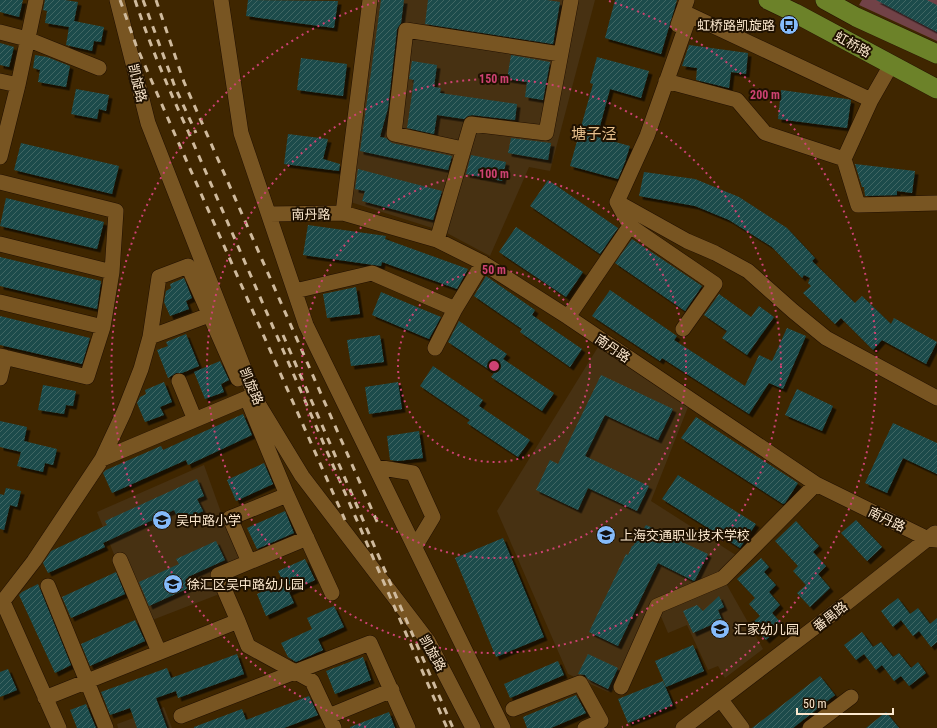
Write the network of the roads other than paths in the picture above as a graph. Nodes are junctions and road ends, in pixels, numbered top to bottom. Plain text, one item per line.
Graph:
1 (36, 0) edge
2 (117, 0) edge
3 (221, 0) edge
4 (370, 0) edge
5 (571, 0) edge
6 (687, 0) edge
7 (768, 0) edge
8 (825, 0) edge
9 (0, 32) edge
10 (27, 39) junction
11 (560, 54) junction
12 (937, 54) edge
13 (891, 65) junction
14 (99, 68) dead end
15 (0, 81) edge
16 (666, 81) junction
17 (18, 85) junction
18 (937, 89) edge
19 (871, 100) junction
20 (637, 135) dead end
21 (463, 149) junction
22 (0, 157) edge
23 (844, 159) junction
24 (0, 182) edge
25 (617, 202) junction
26 (937, 203) edge
27 (343, 213) junction
28 (269, 214) junction
29 (630, 226) junction
30 (437, 240) junction
31 (0, 244) edge
32 (483, 263) junction
33 (112, 272) junction
34 (295, 291) junction
35 (0, 302) edge
36 (455, 309) junction
37 (209, 315) junction
38 (568, 318) junction
39 (103, 327) junction
40 (683, 329) dead end
41 (150, 337) junction
42 (436, 348) dead end
43 (3, 357) edge
44 (0, 378) edge
45 (179, 381) dead end
46 (247, 398) junction
47 (937, 398) edge
48 (195, 420) junction
49 (102, 459) junction
50 (376, 467) junction
51 (816, 484) junction
52 (287, 494) junction
53 (934, 537) edge
54 (307, 538) junction
55 (415, 547) junction
56 (120, 560) dead end
57 (249, 562) junction
58 (48, 586) dead end
59 (332, 593) dead end
60 (2, 603) edge
61 (238, 621) junction
62 (159, 652) junction
63 (295, 671) junction
64 (87, 681) junction
65 (621, 687) dead end
66 (392, 690) junction
67 (851, 697) dead end
68 (45, 698) junction
69 (721, 700) junction
70 (513, 709) dead end
71 (181, 716) dead end
72 (331, 722) edge
73 (59, 728) edge
74 (106, 728) edge
75 (408, 728) edge
76 (473, 728) edge
77 (503, 728) edge
78 (585, 728) edge
79 (683, 728) edge
80 (742, 728) edge
81 (810, 728) edge

1 - 10 street
2 - 76 street, 凯旋路
3 - 28 street
4 - 27 street
5 - 11 street
6 - 20 street
7 - 13 main road, 虹桥路
8 - 12 main road, 虹桥路
9 - 10 street
10 - 14 street
10 - 17 street
11 - 21 street
11 - 21 street
13 - 18 main road, 虹桥路
13 - 19 street
15 - 17 street
16 - 19 street
16 - 23 street
16 - 25 street
17 - 22 street
19 - 23 street
21 - 30 street
23 - 26 street
24 - 33 street
25 - 29 street
25 - 47 street
27 - 28 street, 南丹路
27 - 30 street, 南丹路
28 - 34 street
29 - 38 street
29 - 40 street
30 - 32 street, 南丹路
31 - 33 street
32 - 36 street
32 - 38 street, 南丹路
33 - 39 street
34 - 36 street
34 - 50 street
35 - 39 street
36 - 42 street
37 - 41 street
37 - 41 street
37 - 46 street
38 - 51 street, 南丹路
39 - 43 street
41 - 49 street
43 - 44 street
45 - 48 street
46 - 48 street
46 - 52 street
48 - 49 street
49 - 60 street
50 - 55 street
50 - 55 street
51 - 53 street, 南丹路
51 - 65 street
52 - 54 street
52 - 57 street
53 - 69 street, 番禺路
54 - 57 street
54 - 59 street
55 - 77 street
56 - 62 street
57 - 61 street
58 - 64 street
60 - 68 street
61 - 62 street
61 - 63 street
62 - 64 street
63 - 66 street
63 - 71 street
63 - 72 street
64 - 68 street
64 - 74 street
66 - 72 street
66 - 75 street
67 - 81 street
68 - 73 street
69 - 79 street, 番禺路
69 - 80 street
70 - 78 street

